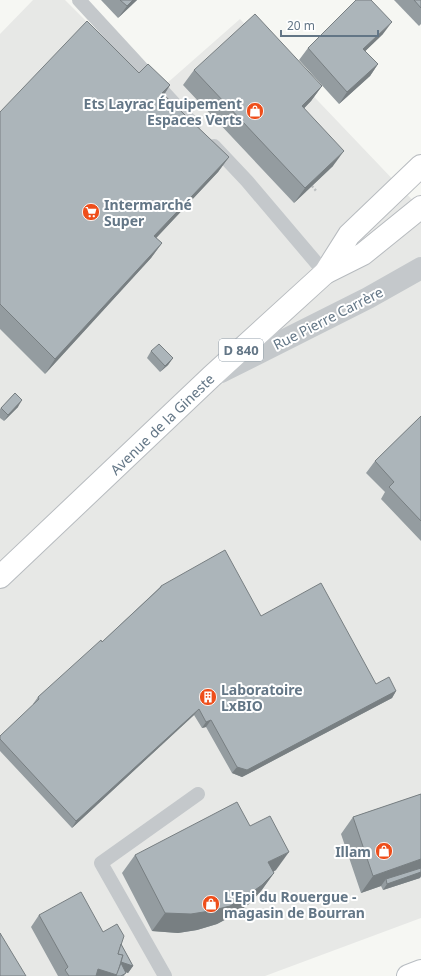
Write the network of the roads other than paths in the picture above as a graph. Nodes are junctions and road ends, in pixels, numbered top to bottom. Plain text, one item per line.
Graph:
1 (79, 0) edge
2 (421, 166) edge
3 (421, 207) edge
4 (421, 268) edge
5 (325, 273) junction
6 (212, 376) junction
7 (0, 577) edge
8 (198, 794) dead end
9 (421, 971) edge
10 (165, 976) edge
11 (408, 976) edge

1 - 5 lane
2 - 5 main road, Avenue de la Gineste / D 840
3 - 5 main road, Avenue de la Gineste / D 840
4 - 6 street, Rue Pierre Carrère
5 - 6 main road, Avenue de la Gineste / D 840
6 - 7 main road, Avenue de la Gineste / D 840
8 - 10 lane
9 - 11 main road

